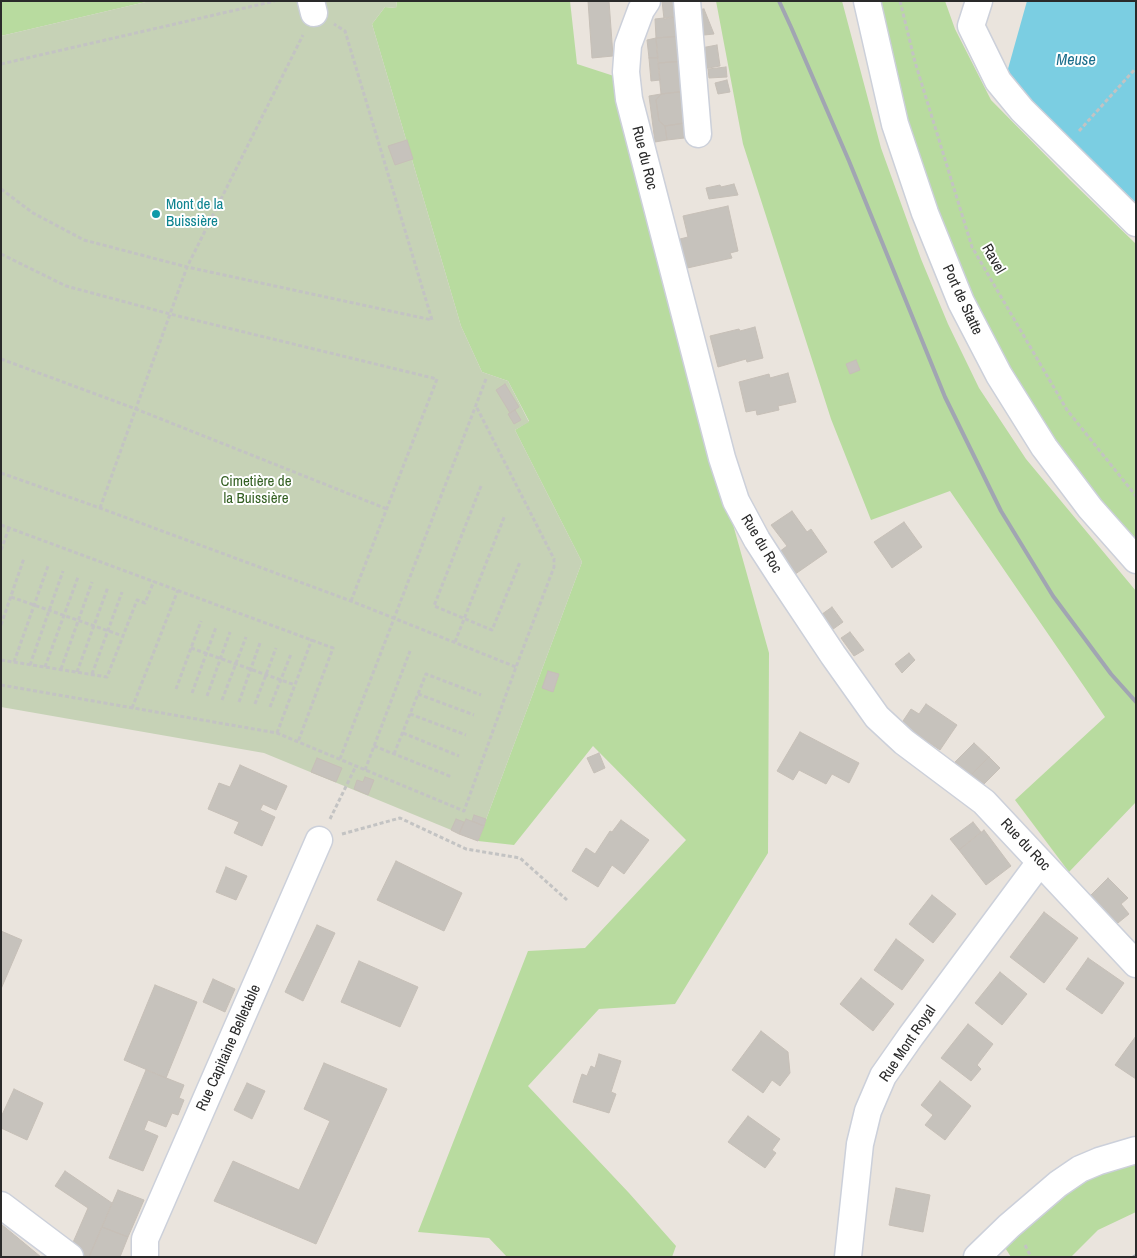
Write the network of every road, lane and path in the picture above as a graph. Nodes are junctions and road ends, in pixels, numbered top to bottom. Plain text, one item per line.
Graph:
1 (275, 1) edge
2 (647, 1) edge
3 (687, 1) edge
4 (867, 1) edge
5 (900, 1) edge
6 (979, 1) edge
7 (313, 7) edge
8 (1, 64) edge
9 (1136, 68) edge
10 (698, 134) dead end
11 (1077, 134) dead end
12 (1, 189) edge
13 (1136, 223) edge
14 (1, 254) edge
15 (187, 267) junction
16 (170, 314) junction
17 (1, 359) edge
18 (486, 379) dead end
19 (476, 406) junction
20 (136, 409) junction
21 (1, 473) edge
22 (482, 486) dead end
23 (1136, 496) edge
24 (100, 508) junction
25 (387, 508) junction
26 (505, 515) dead end
27 (1, 525) edge
28 (9, 528) junction
29 (1, 550) edge
30 (24, 558) dead end
31 (1136, 560) edge
32 (520, 562) dead end
33 (48, 566) dead end
34 (62, 571) dead end
35 (78, 577) dead end
36 (154, 581) junction
37 (92, 582) dead end
38 (108, 588) dead end
39 (178, 590) junction
40 (122, 592) dead end
41 (11, 597) junction
42 (351, 602) junction
43 (34, 605) junction
44 (49, 610) junction
45 (64, 616) junction
46 (394, 618) junction
47 (464, 619) junction
48 (78, 621) junction
49 (201, 621) dead end
50 (1, 625) edge
51 (94, 626) junction
52 (216, 628) dead end
53 (108, 631) junction
54 (230, 632) dead end
55 (122, 636) junction
56 (246, 636) dead end
57 (312, 639) junction
58 (455, 642) junction
59 (260, 643) dead end
60 (191, 648) junction
61 (276, 648) dead end
62 (410, 651) dead end
63 (207, 654) junction
64 (291, 654) dead end
65 (221, 659) junction
66 (1, 660) edge
67 (14, 662) junction
68 (236, 664) junction
69 (30, 665) junction
70 (516, 666) junction
71 (45, 667) junction
72 (61, 669) junction
73 (251, 669) junction
74 (77, 672) junction
75 (92, 674) junction
76 (266, 675) junction
77 (280, 680) junction
78 (1, 684) edge
79 (295, 685) junction
80 (176, 689) dead end
81 (192, 693) dead end
82 (418, 694) junction
83 (481, 695) dead end
84 (207, 696) dead end
85 (222, 700) dead end
86 (239, 702) dead end
87 (255, 704) dead end
88 (270, 706) dead end
89 (132, 708) junction
90 (410, 714) junction
91 (474, 715) dead end
92 (277, 733) junction
93 (403, 733) junction
94 (466, 735) dead end
95 (298, 742) junction
96 (374, 746) junction
97 (394, 754) junction
98 (459, 756) dead end
99 (340, 759) junction
100 (356, 766) junction
101 (365, 770) junction
102 (452, 777) dead end
103 (319, 840) junction
104 (1040, 862) junction
105 (567, 900) dead end
106 (1136, 964) edge
107 (1136, 1150) edge
108 (1, 1205) edge
109 (70, 1257) edge
110 (145, 1257) edge
111 (848, 1257) edge
112 (977, 1257) edge

1 - 8 path
2 - 104 street, Rue du Roc
3 - 10 street
4 - 31 street, Port de Statte
5 - 23 path, Ravel
6 - 13 street
7 - 15 path
7 - 15 path
9 - 11 path
12 - 15 path
14 - 16 path
15 - 16 path
16 - 20 path
16 - 25 path
17 - 20 path
18 - 19 path
19 - 46 path
19 - 70 path
20 - 24 path
20 - 25 path
21 - 24 path
22 - 47 path
24 - 42 path
25 - 42 path
26 - 47 path
27 - 28 path
28 - 29 path
28 - 36 path
30 - 41 path
32 - 47 path
33 - 43 path
34 - 44 path
35 - 45 path
36 - 39 path
36 - 55 path
37 - 48 path
38 - 51 path
39 - 57 path
39 - 89 path
40 - 53 path
41 - 43 path
41 - 50 path
42 - 46 path
43 - 44 path
43 - 67 path
44 - 45 path
44 - 69 path
45 - 48 path
45 - 71 path
46 - 58 path
46 - 99 path
47 - 58 path
48 - 51 path
48 - 72 path
49 - 60 path
51 - 53 path
51 - 74 path
52 - 63 path
53 - 55 path
53 - 75 path
54 - 65 path
55 - 75 path
56 - 68 path
57 - 79 path
57 - 95 path
58 - 70 path
59 - 73 path
60 - 63 path
60 - 80 path
61 - 76 path
62 - 96 path
63 - 65 path
63 - 81 path
64 - 77 path
65 - 68 path
65 - 84 path
66 - 67 path
67 - 69 path
68 - 73 path
68 - 85 path
69 - 71 path
70 - 101 path
71 - 72 path
72 - 74 path
73 - 76 path
73 - 86 path
74 - 75 path
76 - 77 path
76 - 87 path
77 - 79 path
77 - 88 path
78 - 89 path
79 - 92 path
82 - 83 path
82 - 90 path
82 - 91 path
89 - 92 path
90 - 93 path
90 - 94 path
92 - 95 path
93 - 97 path
93 - 98 path
95 - 99 path
96 - 97 path
96 - 101 path
97 - 102 path
99 - 100 path
100 - 101 path
100 - 103 path
103 - 105 path
103 - 110 street, Rue Capitaine Belletable
104 - 106 street, Rue du Roc
104 - 111 street, Rue Mont Royal
107 - 112 street
108 - 109 street

